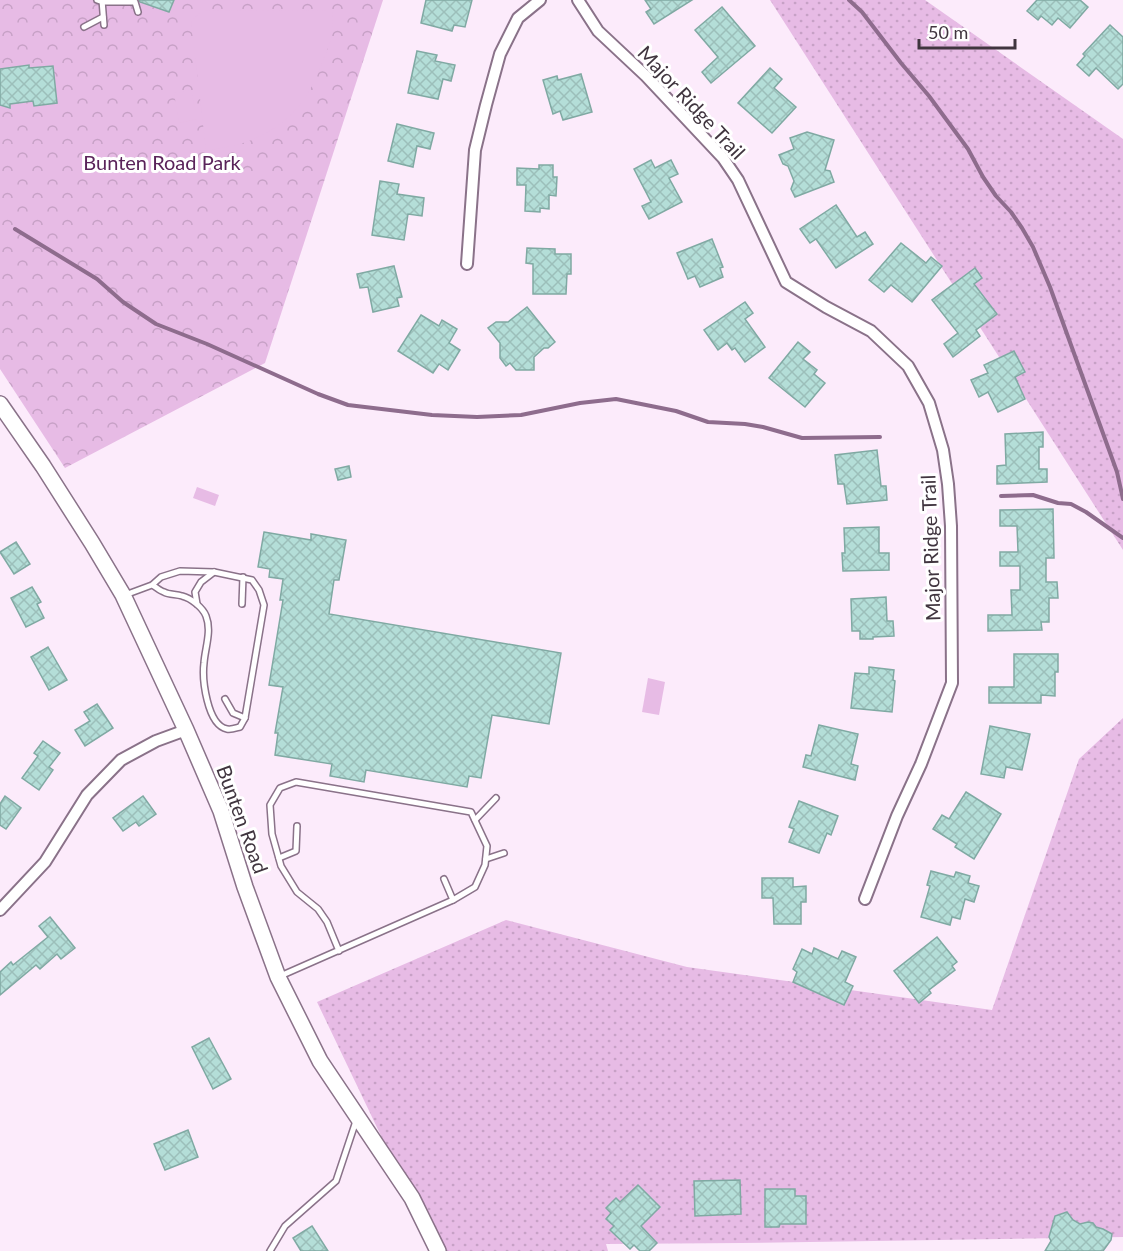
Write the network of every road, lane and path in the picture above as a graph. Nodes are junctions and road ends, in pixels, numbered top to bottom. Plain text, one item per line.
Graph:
1 (540, 0) edge
2 (578, 0) edge
3 (101, 1) edge
4 (135, 1) edge
5 (138, 12) dead end
6 (103, 17) junction
7 (104, 25) dead end
8 (84, 27) dead end
9 (467, 264) dead end
10 (0, 405) edge
11 (214, 572) junction
12 (243, 577) junction
13 (152, 585) junction
14 (123, 595) junction
15 (197, 604) junction
16 (242, 604) dead end
17 (225, 699) dead end
18 (245, 718) junction
19 (186, 729) junction
20 (496, 798) dead end
21 (475, 820) junction
22 (297, 826) dead end
23 (504, 853) dead end
24 (279, 858) junction
25 (486, 859) junction
26 (444, 879) dead end
27 (866, 899) dead end
28 (453, 900) junction
29 (0, 910) edge
30 (339, 951) junction
31 (278, 977) junction
32 (357, 1118) junction
33 (270, 1251) edge
34 (438, 1251) edge

1 - 9 street
2 - 27 street, Major Ridge Trail
3 - 4 lane
3 - 6 lane
4 - 5 lane
6 - 7 lane
6 - 8 lane
10 - 14 street, Bunten Road
11 - 12 lane
11 - 13 lane
11 - 15 lane
12 - 16 lane
12 - 18 lane
13 - 14 lane
13 - 15 lane
14 - 19 street, Bunten Road
15 - 18 lane
17 - 18 lane
19 - 29 street
19 - 31 street, Bunten Road
20 - 21 lane
21 - 24 lane
21 - 25 lane
22 - 24 lane
23 - 25 lane
24 - 30 lane
25 - 28 lane
26 - 28 lane
28 - 30 lane
30 - 31 lane
31 - 32 street, Bunten Road
32 - 33 lane
32 - 34 street, Bunten Road

